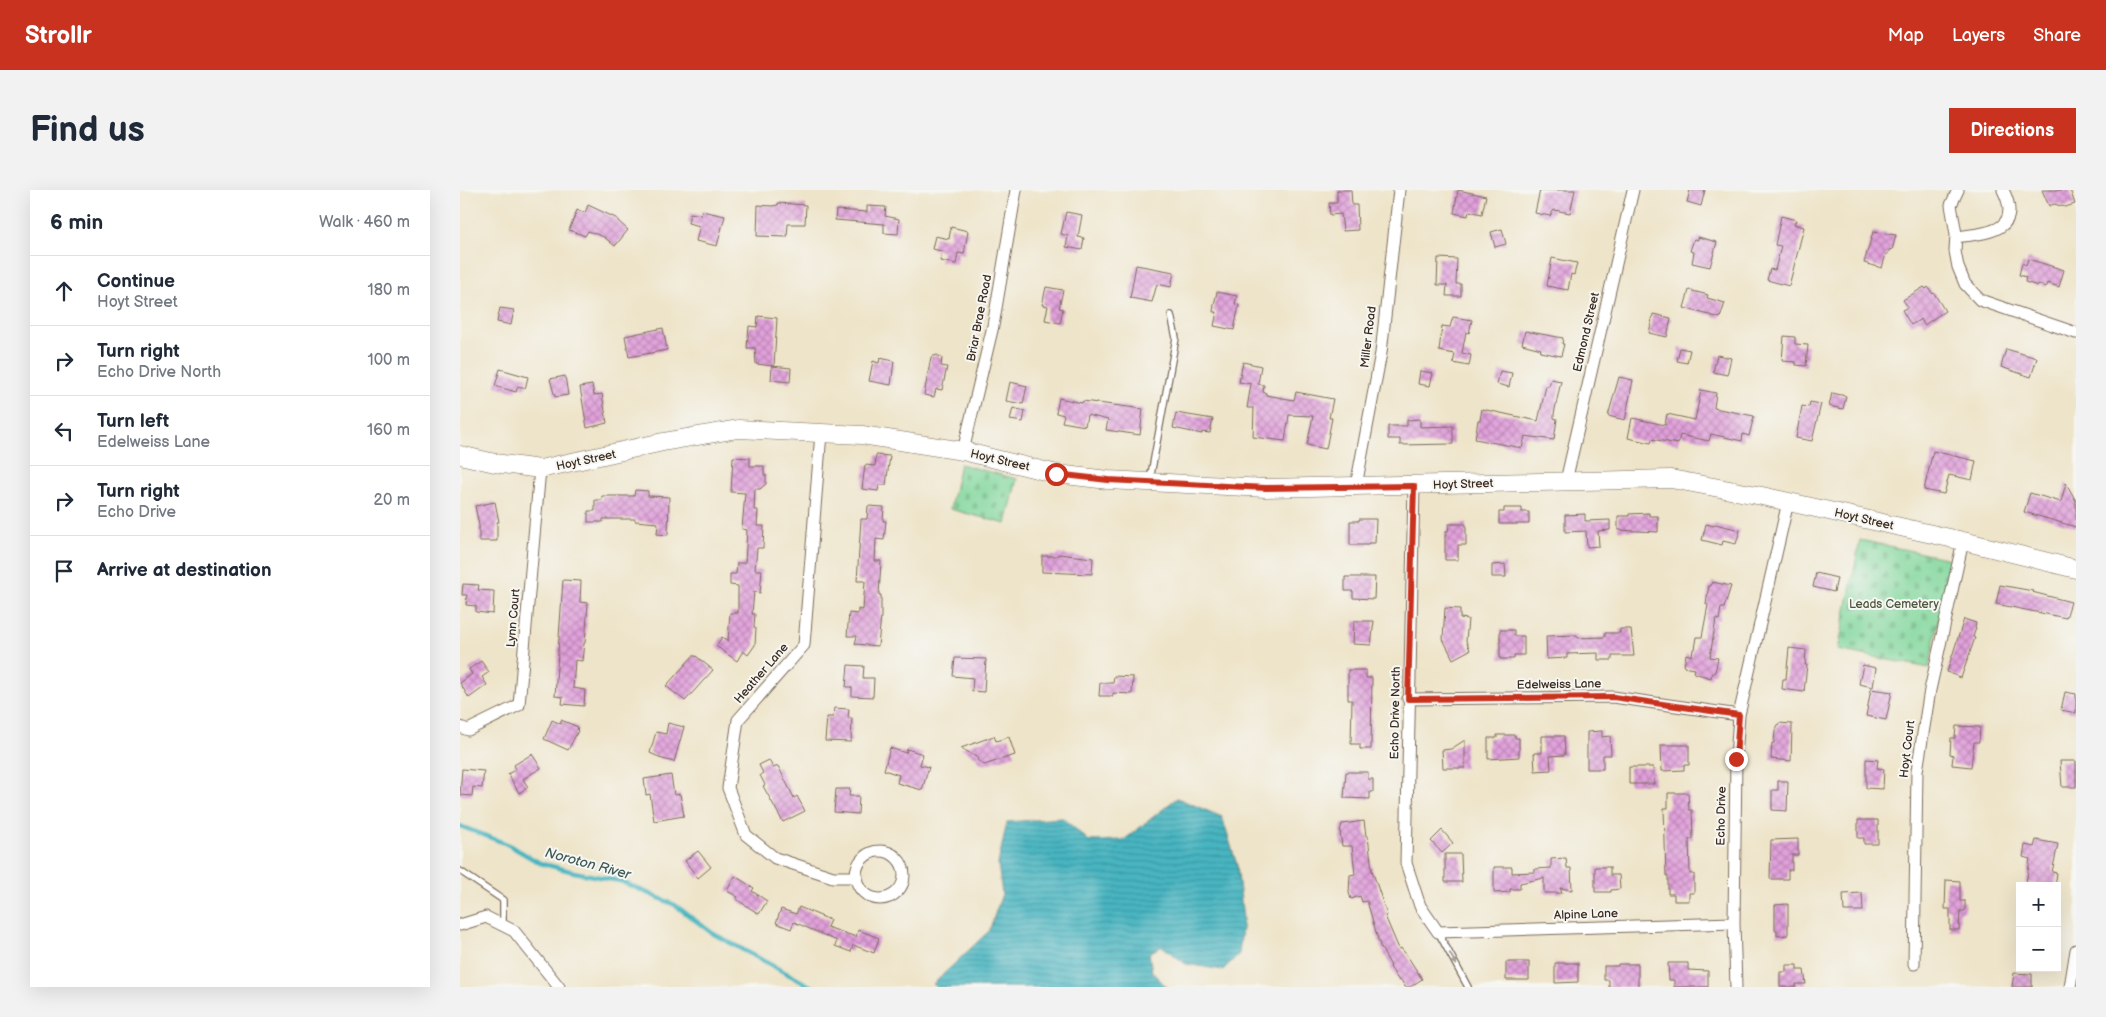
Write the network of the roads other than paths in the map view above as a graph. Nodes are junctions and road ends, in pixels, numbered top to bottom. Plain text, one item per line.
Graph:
1 (1016, 190) edge
2 (1399, 190) edge
3 (1633, 190) edge
4 (1958, 190) edge
5 (2003, 190) edge
6 (1956, 237) junction
7 (1172, 315) dead end
8 (2076, 333) edge
9 (821, 433) junction
10 (963, 451) junction
11 (460, 456) edge
12 (540, 469) junction
13 (1566, 481) junction
14 (1150, 482) junction
15 (1356, 486) junction
16 (1414, 486) junction
17 (1788, 502) junction
18 (1962, 541) junction
19 (2076, 569) edge
20 (1408, 699) junction
21 (1739, 715) junction
22 (460, 727) edge
23 (460, 870) edge
24 (857, 877) junction
25 (1734, 923) junction
26 (460, 925) edge
27 (503, 925) junction
28 (1438, 932) junction
29 (2076, 950) edge
30 (1914, 964) dead end
31 (554, 983) edge
32 (1468, 987) edge
33 (1736, 987) edge
34 (2070, 987) edge

1 - 10 street, Briar Brae Road
2 - 15 street, Miller Road
3 - 13 street, Edmond Street
4 - 6 street
5 - 6 street
6 - 8 street
7 - 14 lane
9 - 10 main road, Hoyt Street
9 - 12 main road, Hoyt Street
9 - 24 street, Heather Lane
10 - 14 main road, Hoyt Street
11 - 12 main road, Hoyt Street
12 - 22 street, Lynn Court
13 - 16 main road, Hoyt Street
13 - 17 main road, Hoyt Street
14 - 15 main road, Hoyt Street
15 - 16 main road, Hoyt Street
16 - 20 street, Echo Drive North
17 - 18 main road, Hoyt Street
17 - 21 street, Echo Drive
18 - 19 main road, Hoyt Street
18 - 30 street, Hoyt Court
20 - 21 street, Edelweiss Lane
20 - 28 street, Echo Drive North
21 - 25 street, Echo Drive
23 - 27 lane
24 - 24 street
25 - 28 street, Alpine Lane
25 - 33 street, Echo Drive
26 - 27 street
27 - 31 street
28 -> 32 lane
29 - 34 street

